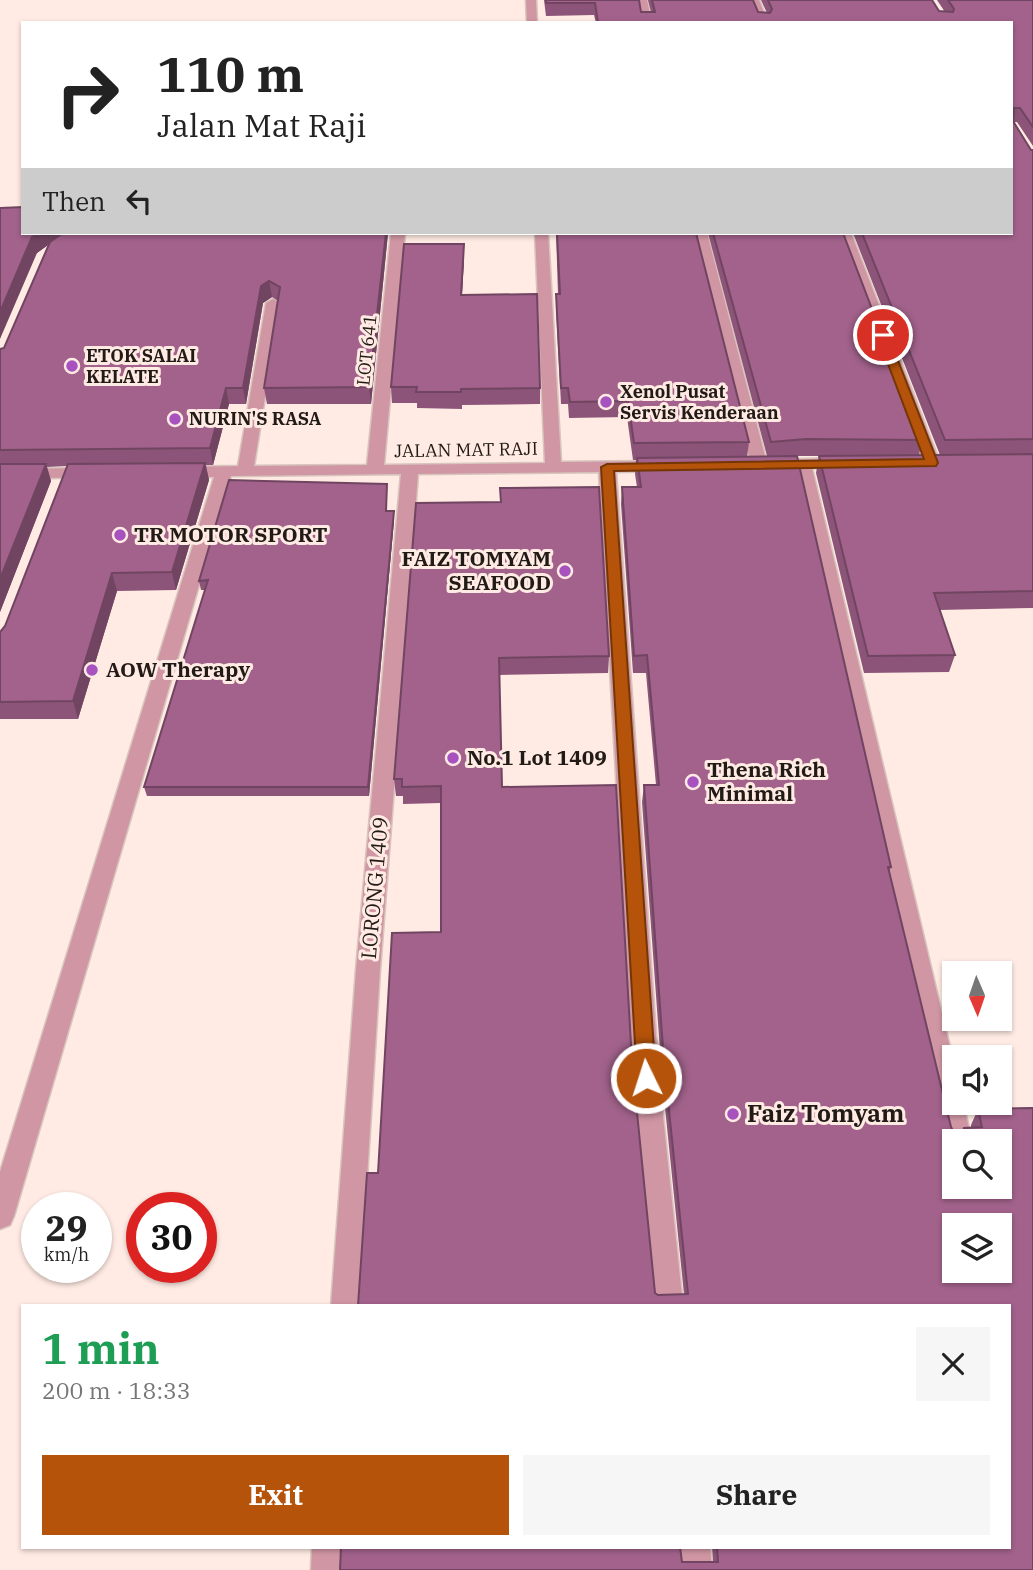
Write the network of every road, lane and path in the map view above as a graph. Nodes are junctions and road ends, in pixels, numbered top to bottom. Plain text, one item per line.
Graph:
1 (531, 0) edge
2 (642, 0) edge
3 (754, 0) edge
4 (532, 21) edge
5 (647, 21) edge
6 (762, 21) edge
7 (398, 235) edge
8 (542, 235) edge
9 (701, 235) edge
10 (845, 235) edge
11 (273, 303) edge
12 (803, 463) junction
13 (868, 463) edge
14 (932, 463) edge
15 (676, 466) edge
16 (553, 467) junction
17 (607, 467) junction
18 (410, 470) junction
19 (234, 471) junction
20 (375, 471) junction
21 (158, 472) edge
22 (105, 473) edge
23 (0, 474) edge
24 (956, 1129) edge
25 (0, 1216) edge
26 (345, 1304) edge
27 (669, 1304) edge
28 (328, 1549) edge
29 (694, 1549) edge
30 (327, 1570) edge
31 (696, 1570) edge

1 - 4 street
2 - 5 street
3 - 6 street
7 - 20 street, LOT 641
8 - 16 street
9 - 12 street
10 - 14 street
11 - 19 street
12 - 13 street
12 - 24 street
15 - 17 street, JALAN MAT RAJI
16 - 17 street, JALAN MAT RAJI
16 - 18 street, JALAN MAT RAJI
17 - 27 street
18 - 20 street, JALAN MAT RAJI
18 - 26 street, LORONG 1409
19 - 20 street, JALAN MAT RAJI
19 - 21 street, JALAN MAT RAJI
19 - 25 street
22 - 23 street
28 - 30 street
29 - 31 street

